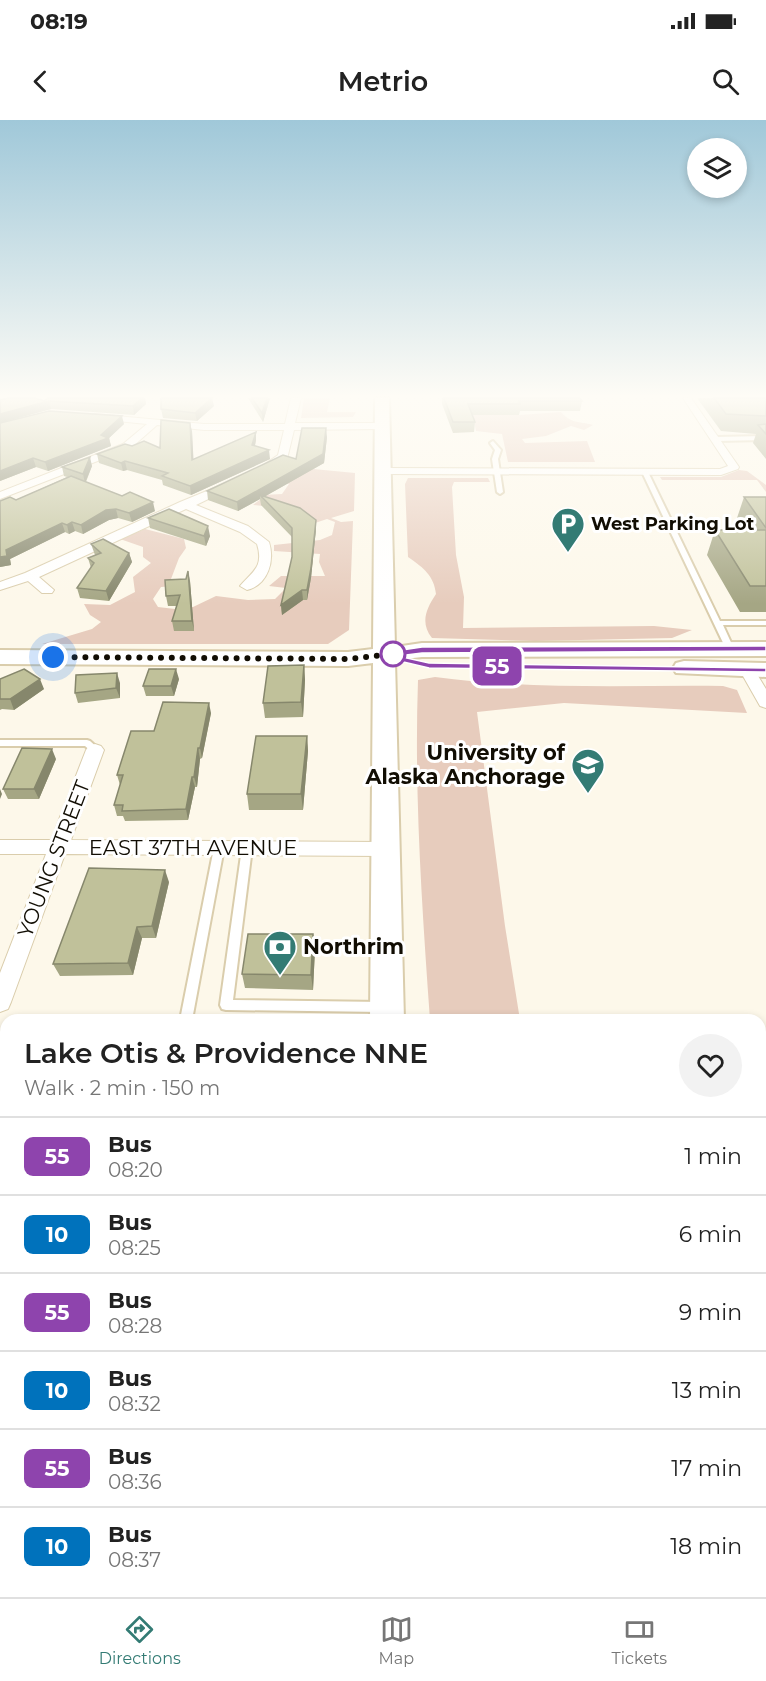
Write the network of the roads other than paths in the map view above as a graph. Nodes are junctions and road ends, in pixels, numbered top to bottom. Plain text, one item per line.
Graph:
1 (73, 467) edge
2 (264, 467) edge
3 (383, 467) edge
4 (496, 467) edge
5 (734, 467) edge
6 (383, 471) junction
7 (497, 471) junction
8 (645, 472) junction
9 (500, 492) dead end
10 (0, 496) edge
11 (184, 504) junction
12 (30, 576) junction
13 (0, 586) edge
14 (247, 586) dead end
15 (47, 590) dead end
16 (717, 623) junction
17 (766, 623) edge
18 (730, 649) junction
19 (766, 649) edge
20 (766, 655) edge
21 (382, 656) junction
22 (0, 657) edge
23 (757, 670) edge
24 (766, 703) edge
25 (0, 743) edge
26 (95, 750) joint
27 (0, 847) edge
28 (59, 847) junction
29 (219, 848) junction
30 (247, 848) junction
31 (386, 849) junction
32 (0, 1002) edge
33 (187, 1014) edge
34 (387, 1014) edge

1 - 10 street
2 - 11 street
3 - 6 main road
4 - 7 lane
5 - 8 street
6 - 7 street
6 - 21 main road
7 - 8 street
7 - 9 lane
8 - 16 lane
11 - 12 street
11 - 14 street
12 - 13 street
12 - 15 street
16 - 17 lane
16 - 18 lane
18 - 19 main road
18 - 21 main road
20 - 23 main road
21 - 22 main road
21 - 23 main road
21 - 31 main road
23 - 24 street
25 - 26 lane
26 - 28 street, YOUNG STREET
27 - 28 street, EAST 37TH AVENUE
28 - 29 street, EAST 37TH AVENUE
28 - 32 street, YOUNG STREET
29 - 30 street, EAST 37TH AVENUE
29 - 33 lane
30 - 31 street, EAST 37TH AVENUE
30 - 34 lane
31 - 34 main road

